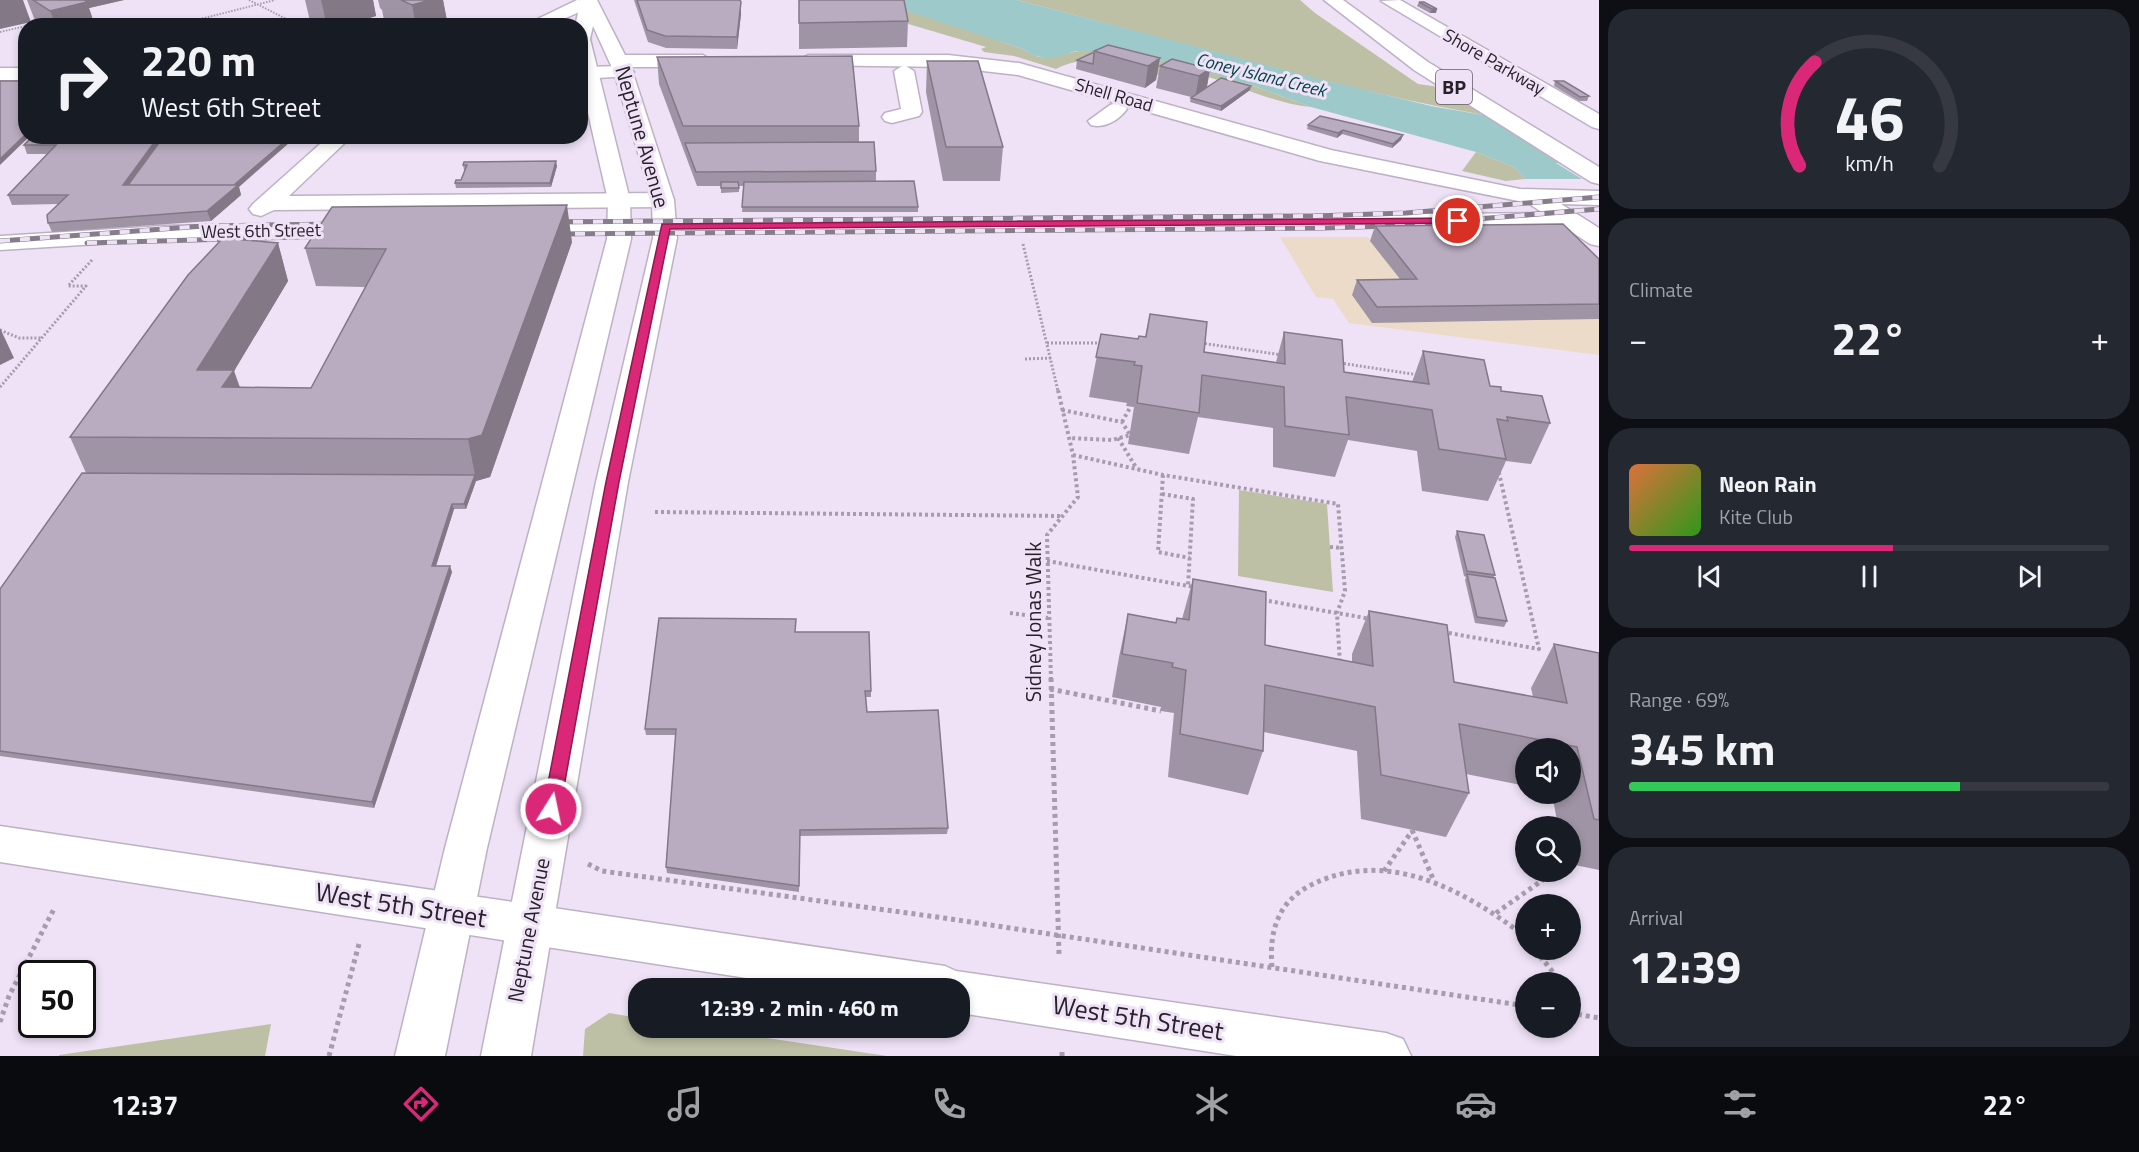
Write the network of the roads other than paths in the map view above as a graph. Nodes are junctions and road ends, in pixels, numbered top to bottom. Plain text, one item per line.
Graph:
1 (589, 0) edge
2 (1332, 0) edge
3 (1361, 0) edge
4 (1389, 1) edge
5 (550, 18) edge
6 (585, 18) edge
7 (1414, 37) dead end
8 (0, 62) edge
9 (18, 62) edge
10 (720, 66) edge
11 (588, 67) edge
12 (622, 67) junction
13 (904, 71) junction
14 (0, 74) edge
15 (18, 74) edge
16 (588, 80) edge
17 (1117, 110) junction
18 (892, 117) dead end
19 (1098, 121) dead end
20 (1599, 123) edge
21 (333, 144) edge
22 (1599, 177) edge
23 (1534, 197) junction
24 (1599, 198) edge
25 (268, 203) junction
26 (664, 213) junction
27 (620, 214) junction
28 (1599, 219) edge
29 (1567, 220) junction
30 (505, 228) edge
31 (386, 229) edge
32 (238, 231) junction
33 (1599, 239) edge
34 (0, 243) edge
35 (212, 257) edge
36 (0, 844) edge
37 (451, 913) junction
38 (530, 924) junction
39 (880, 978) edge
40 (970, 993) edge
41 (420, 1056) edge
42 (506, 1056) edge
43 (1386, 1056) edge

1 - 5 main road
1 - 6 main road, Neptune Avenue
1 - 12 main road, Neptune Avenue
2 - 22 main road, BP
3 - 7 main road
4 - 20 main road, Shore Parkway
8 - 9 main road
10 - 12 main road
11 - 12 main road
12 - 26 main road, Neptune Avenue
13 - 17 main road, Shell Road
13 - 18 main road
13 - 23 main road, Shell Road
14 - 15 main road
16 - 27 main road, Neptune Avenue
17 - 19 main road
17 - 29 main road, Shell Road
21 - 25 main road
23 - 24 main road, Shell Road
23 - 29 main road
25 - 27 main road, West 6th Street
25 - 32 main road
26 - 27 main road, West 6th Street
26 - 29 main road, West 6th Street
26 - 38 main road, Neptune Avenue
27 - 30 main road, West 6th Street
27 - 37 main road, Neptune Avenue
28 - 29 main road, Shell Road
29 - 33 main road
31 - 32 main road, West 6th Street
32 - 34 main road, West 6th Street
32 - 35 main road
36 - 37 main road, West 5th Street
37 - 38 main road, West 5th Street
37 - 41 main road, Neptune Avenue
38 - 39 main road, West 5th Street
38 - 42 main road, Neptune Avenue
40 - 43 main road, West 5th Street

